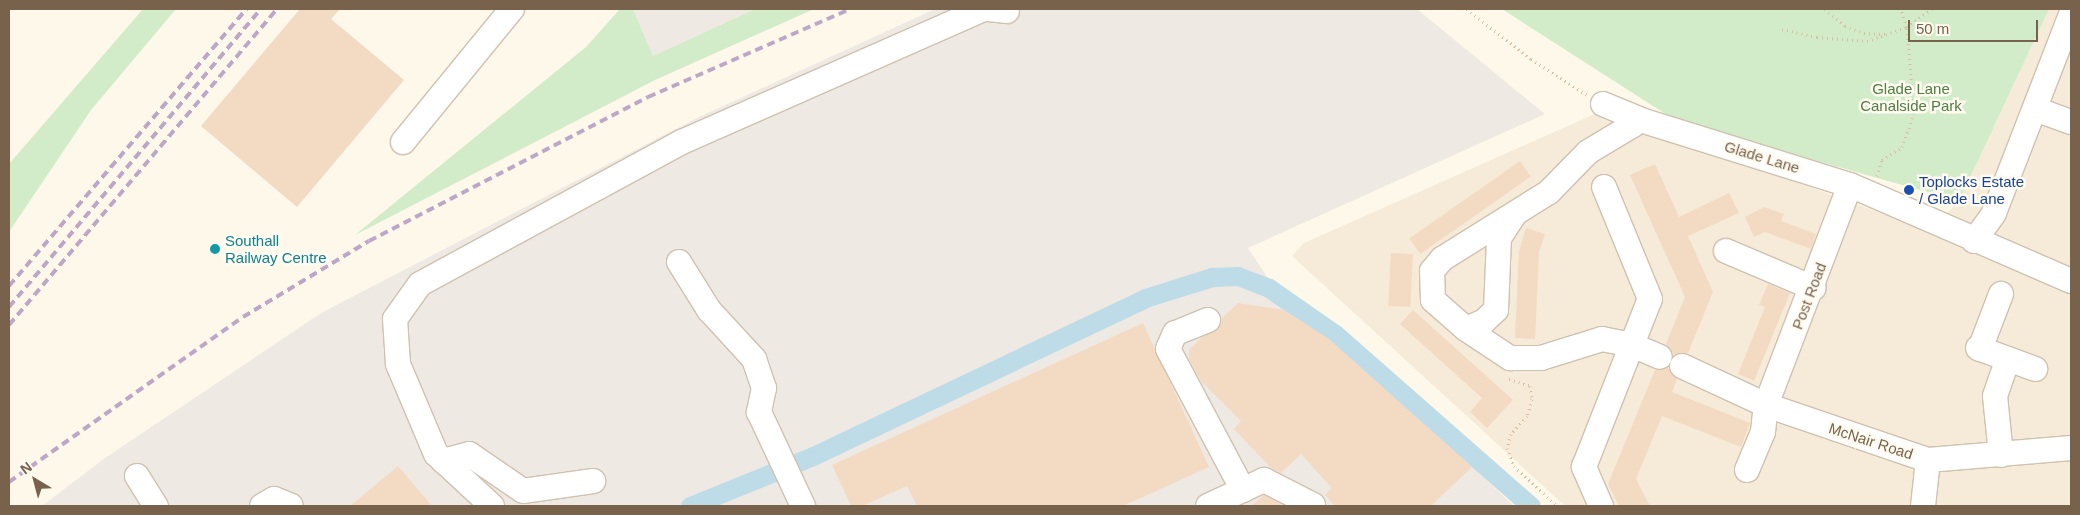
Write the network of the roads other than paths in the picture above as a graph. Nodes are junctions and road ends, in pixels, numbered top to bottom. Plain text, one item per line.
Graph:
1 (512, 9) edge
2 (993, 9) edge
3 (2071, 14) edge
4 (1603, 104) road end
5 (2035, 109) junction
6 (1636, 118) junction
7 (2071, 122) edge
8 (403, 142) dead end
9 (1843, 183) junction
10 (1604, 187) dead end
11 (1514, 215) junction
12 (1974, 241) junction
13 (1726, 251) dead end
14 (680, 262) dead end
15 (2071, 281) edge
16 (1813, 288) junction
17 (2001, 294) dead end
18 (1496, 310) junction
19 (1208, 320) dead end
20 (1466, 329) junction
21 (1632, 345) junction
22 (1501, 354) junction
23 (1660, 357) dead end
24 (2008, 359) junction
25 (1682, 366) dead end
26 (2034, 369) dead end
27 (1766, 405) junction
28 (2071, 448) edge
29 (2001, 455) junction
30 (1928, 460) junction
31 (443, 461) junction
32 (1747, 470) dead end
33 (138, 476) dead end
34 (593, 481) dead end
35 (1243, 490) junction
36 (799, 502) edge
37 (1313, 505) dead end
38 (156, 506) edge
39 (262, 506) edge
40 (291, 506) edge
41 (492, 506) edge
42 (1208, 506) edge
43 (1601, 506) edge
44 (1923, 506) edge

1 - 8 street
2 - 31 street
3 - 5 street
4 - 6 street, Glade Lane
5 - 7 street
5 - 12 street
6 - 9 street, Glade Lane
6 - 11 street
9 - 12 street, Glade Lane
9 - 16 street, Post Road
10 - 21 street
11 - 18 street
11 - 20 street
12 - 15 street, Glade Lane
13 - 16 street
14 - 36 street
16 - 27 street, Post Road
17 - 24 street
18 - 20 street
18 - 22 street
19 - 35 street
20 - 22 street
21 - 22 street
21 - 23 street
21 - 43 street
24 - 26 street
24 - 29 street
25 - 27 street, McNair Road
27 - 30 street, McNair Road
27 - 32 street, Post Road
28 - 29 street, McNair Road
29 - 30 street, McNair Road
30 - 44 street
31 - 34 street
31 - 41 street
33 - 38 street
35 - 37 street
35 - 42 street
39 - 40 street

